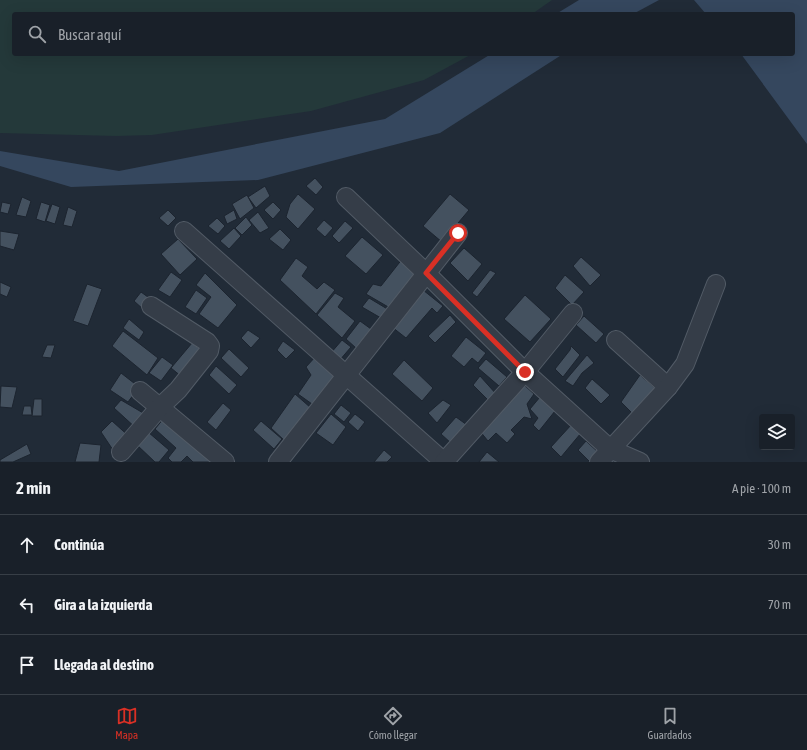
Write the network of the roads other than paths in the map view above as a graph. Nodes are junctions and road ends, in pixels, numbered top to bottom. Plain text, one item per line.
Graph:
1 (346, 197) dead end
2 (184, 231) dead end
3 (458, 233) dead end
4 (426, 273) junction
5 (716, 284) dead end
6 (151, 306) dead end
7 (574, 313) dead end
8 (616, 340) dead end
9 (525, 372) junction
10 (346, 375) junction
11 (668, 387) junction
12 (140, 391) dead end
13 (159, 408) junction
14 (121, 452) dead end
15 (604, 456) edge
16 (225, 462) edge
17 (278, 462) edge
18 (444, 462) edge
19 (640, 462) edge

1 - 4 street
2 - 10 street
3 - 4 street
4 - 9 street
4 - 10 street
5 - 11 street
6 - 13 street
7 - 9 street
8 - 11 street
9 - 15 street
9 - 18 street
10 - 17 street
10 - 18 street
11 - 15 street
12 - 13 street
13 - 14 street
13 - 16 street
15 - 19 street

